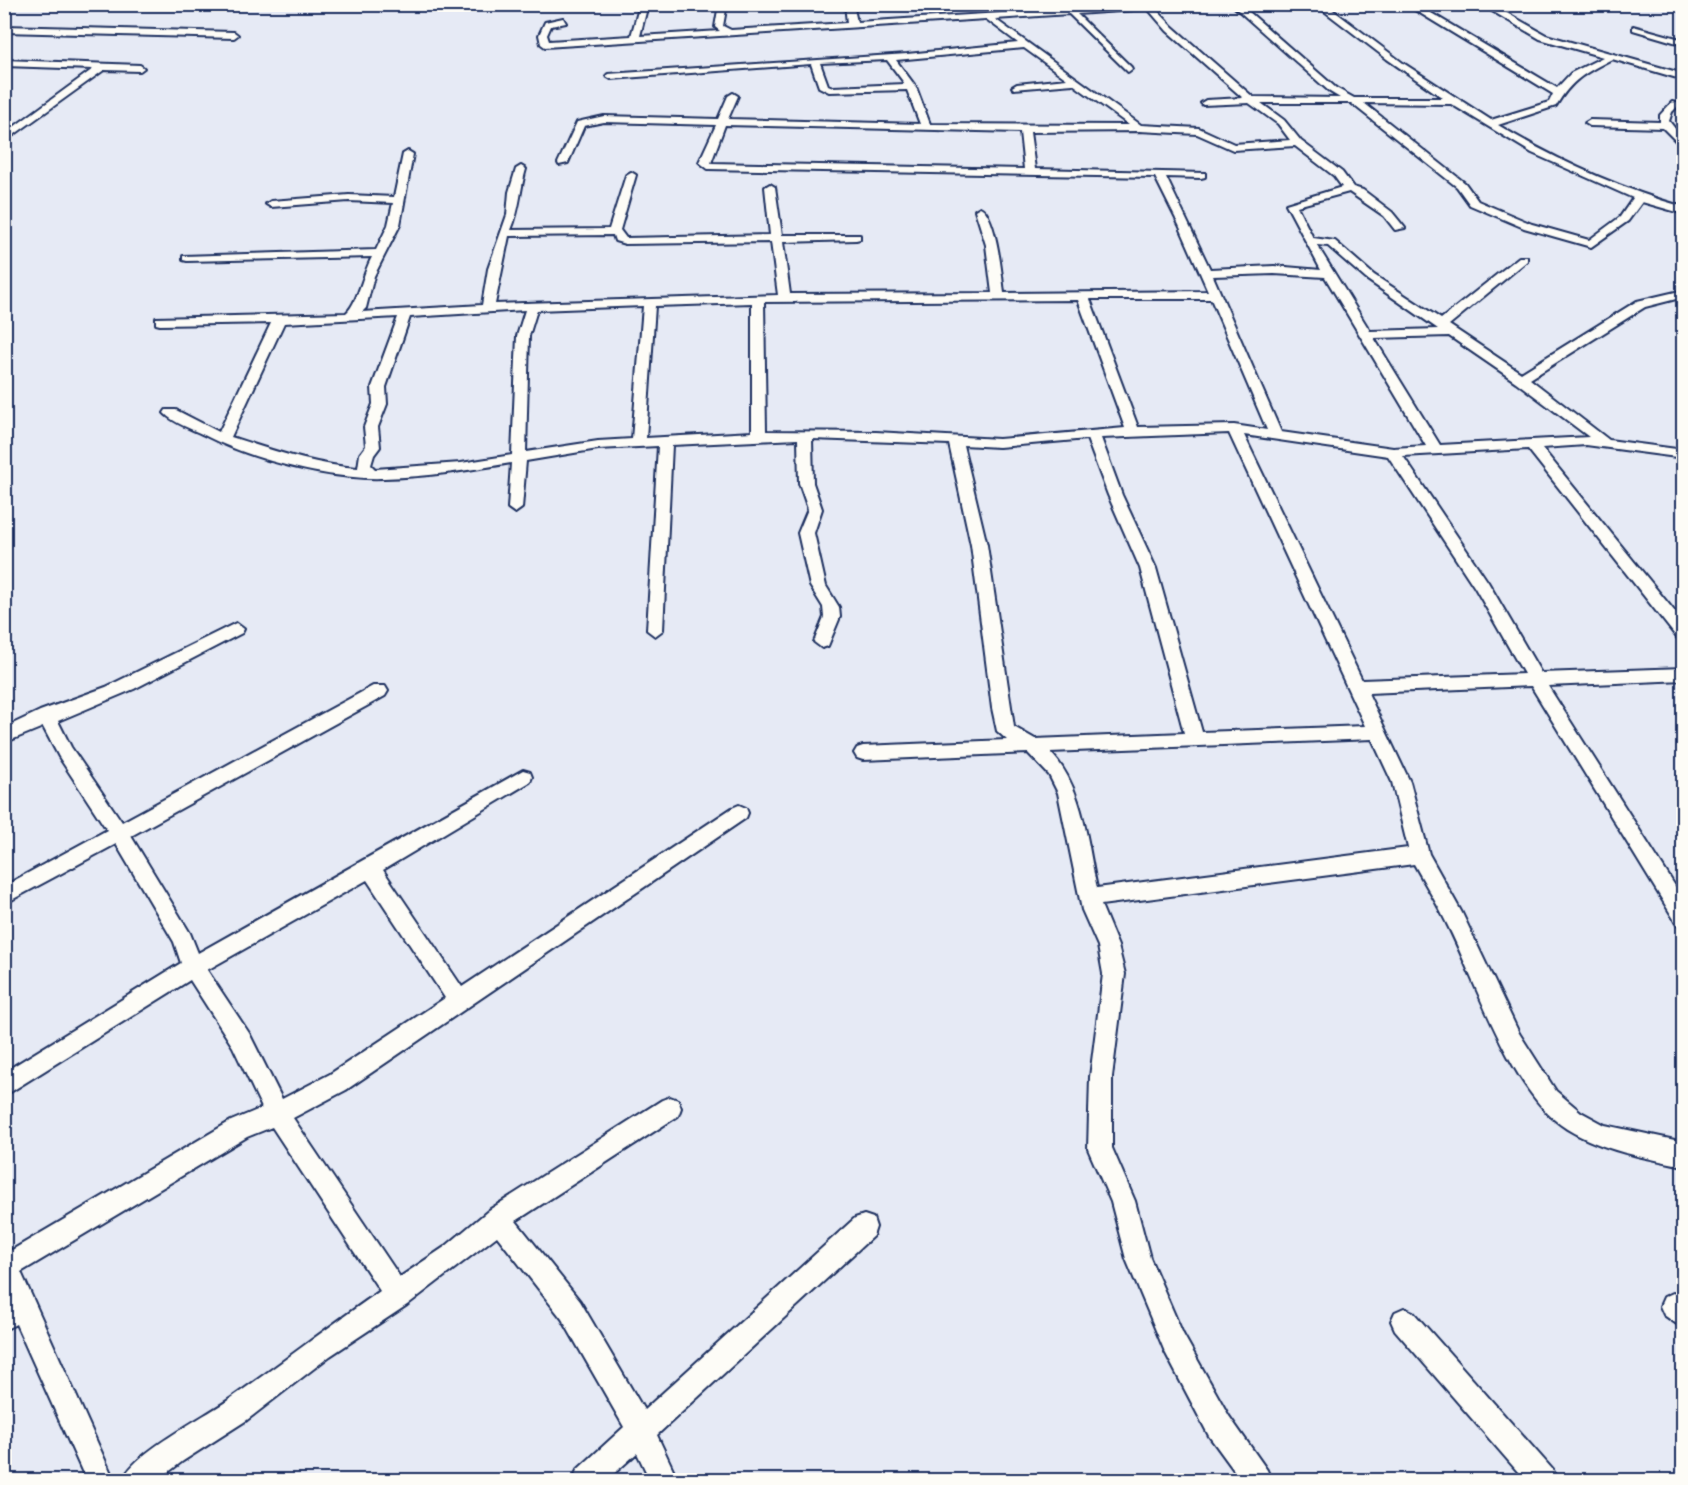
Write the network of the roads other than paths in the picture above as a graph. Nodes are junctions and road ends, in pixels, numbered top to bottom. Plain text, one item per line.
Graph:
1 (644, 4) edge
2 (723, 4) edge
3 (849, 4) edge
4 (1196, 4) edge
5 (1235, 4) edge
6 (1319, 4) edge
7 (1409, 4) edge
8 (1484, 4) edge
9 (1150, 8) junction
10 (1071, 12) junction
11 (988, 18) junction
12 (563, 21) dead end
13 (856, 26) junction
14 (1636, 28) dead end
15 (4, 29) edge
16 (730, 33) junction
17 (234, 35) dead end
18 (635, 39) junction
19 (1683, 43) edge
20 (1027, 45) junction
21 (1611, 56) junction
22 (890, 58) junction
23 (815, 62) junction
24 (4, 63) edge
25 (19, 63) junction
26 (102, 67) junction
27 (140, 68) dead end
28 (1128, 69) dead end
29 (4, 72) edge
30 (611, 76) dead end
31 (1683, 77) edge
32 (1078, 81) junction
33 (911, 87) junction
34 (1017, 87) dead end
35 (1558, 93) junction
36 (733, 96) dead end
37 (1251, 100) junction
38 (1451, 101) junction
39 (1356, 102) junction
40 (1206, 103) dead end
41 (1675, 104) dead end
42 (722, 123) junction
43 (1590, 123) dead end
44 (1490, 124) junction
45 (1665, 125) junction
46 (926, 126) junction
47 (1139, 128) junction
48 (1025, 129) junction
49 (4, 139) edge
50 (1297, 143) junction
51 (1683, 146) edge
52 (408, 154) dead end
53 (563, 163) dead end
54 (521, 169) dead end
55 (1030, 173) junction
56 (631, 175) dead end
57 (1159, 175) junction
58 (1201, 175) dead end
59 (770, 187) dead end
60 (1349, 189) junction
61 (1638, 199) junction
62 (399, 200) junction
63 (271, 204) dead end
64 (980, 210) dead end
65 (1683, 211) edge
66 (1399, 228) dead end
67 (614, 232) junction
68 (504, 233) junction
69 (856, 237) dead end
70 (775, 239) junction
71 (1309, 241) junction
72 (378, 253) junction
73 (187, 258) dead end
74 (1523, 259) dead end
75 (1206, 273) junction
76 (1330, 274) junction
77 (1683, 294) edge
78 (1216, 295) junction
79 (1083, 296) junction
80 (999, 297) junction
81 (784, 298) junction
82 (758, 299) junction
83 (649, 302) junction
84 (532, 306) junction
85 (488, 308) junction
86 (365, 312) junction
87 (406, 312) junction
88 (280, 318) junction
89 (160, 321) dead end
90 (1442, 324) junction
91 (1454, 332) junction
92 (1366, 335) junction
93 (1521, 380) junction
94 (171, 413) dead end
95 (1233, 429) junction
96 (1133, 431) junction
97 (1275, 433) junction
98 (759, 435) junction
99 (805, 435) junction
100 (1093, 436) junction
101 (223, 439) junction
102 (665, 439) junction
103 (639, 441) junction
104 (1603, 441) junction
105 (956, 442) junction
106 (1531, 443) junction
107 (1435, 449) junction
108 (1393, 452) junction
109 (1683, 454) edge
110 (517, 457) junction
111 (371, 473) junction
112 (515, 508) dead end
113 (236, 629) dead end
114 (655, 630) dead end
115 (1683, 634) edge
116 (822, 642) dead end
117 (1683, 674) edge
118 (1536, 680) junction
119 (1357, 687) junction
120 (379, 692) dead end
121 (46, 716) junction
122 (1378, 732) junction
123 (4, 736) edge
124 (1195, 739) junction
125 (1032, 746) junction
126 (863, 753) dead end
127 (523, 777) dead end
128 (739, 813) dead end
129 (121, 834) junction
130 (1419, 855) junction
131 (370, 868) junction
132 (4, 896) edge
133 (1089, 898) junction
134 (1683, 918) edge
135 (193, 967) junction
136 (459, 999) junction
137 (4, 1085) edge
138 (670, 1108) dead end
139 (277, 1113) junction
140 (1683, 1154) edge
141 (498, 1219) junction
142 (864, 1227) dead end
143 (6, 1263) edge
144 (398, 1296) junction
145 (13, 1312) edge
146 (1404, 1321) dead end
147 (642, 1432) junction
148 (100, 1480) edge
149 (137, 1480) edge
150 (587, 1480) edge
151 (664, 1480) edge
152 (1257, 1480) edge
153 (1543, 1480) edge

1 - 18 street
2 - 16 street
3 - 13 street
4 - 9 street
5 - 39 street
6 - 38 street
7 - 35 street
8 - 21 street
9 - 10 street
9 - 37 street
10 - 11 street
10 - 28 street
11 - 13 street
11 - 20 street
12 - 18 street
13 - 16 street
14 - 19 street
15 - 17 street
16 - 18 street
20 - 22 street
20 - 32 street
21 - 31 street
21 - 35 street
22 - 23 street
22 - 33 street
23 - 30 street
23 - 33 street
24 - 25 street
25 - 26 street
25 - 29 street
26 - 27 street
26 - 49 street
32 - 34 street
32 - 47 street
33 - 46 street
35 - 44 street
36 - 42 street
37 - 39 street
37 - 40 street
37 - 50 street
38 - 39 street
38 - 44 street
39 - 61 street
41 - 45 street
42 - 46 street
42 - 53 street
42 - 55 street
43 - 45 street
44 - 61 street
45 - 51 street
46 - 48 street
47 - 48 street
47 - 50 street
48 - 55 street
50 - 60 street
52 - 62 street
54 - 68 street
55 - 57 street
56 - 67 street
57 - 58 street
57 - 75 street
59 - 70 street
60 - 66 street
60 - 71 street
61 - 65 street
62 - 63 street
62 - 72 street
64 - 80 street
67 - 68 street
67 - 70 street
68 - 85 street
69 - 70 street
70 - 81 street
71 - 76 street
71 - 90 street
72 - 73 street
72 - 86 street
74 - 90 street
75 - 76 street
75 - 78 street
76 - 92 street
77 - 93 street
78 - 79 street
78 - 97 street
79 - 80 street
79 - 96 street
80 - 81 street
81 - 82 street
82 - 83 street
82 - 98 street
83 - 84 street
83 - 103 street
84 - 85 street
84 - 110 street
85 - 87 street
86 - 87 street
86 - 88 street
87 - 111 street
88 - 89 street
88 - 101 street
90 - 91 street
91 - 92 street
91 - 93 street
92 - 107 street
93 - 104 street
94 - 101 street
95 - 96 street
95 - 97 street
95 - 119 street
96 - 100 street
97 - 108 street
98 - 99 street
98 - 102 street
99 - 105 street
99 - 116 street
100 - 105 street
100 - 124 street
101 - 111 street
102 - 103 street
102 - 114 street
103 - 110 street
104 - 106 street
104 - 109 street
105 - 125 street
106 - 107 street
106 - 115 street
107 - 108 street
108 - 118 street
110 - 111 street
110 - 112 street
113 - 121 street
117 - 118 street
118 - 119 street
118 - 134 street
119 - 122 street
120 - 129 street
121 - 123 street
121 - 129 street
122 - 124 street
122 - 130 street
124 - 125 street
125 - 126 street
125 - 133 street
127 - 131 street
128 - 136 street
129 - 132 street
129 - 135 street
130 - 133 street
130 - 140 street
131 - 135 street
131 - 136 street
133 - 152 street
135 - 137 street
135 - 139 street
136 - 139 street
138 - 141 street
139 - 143 street
139 - 144 street
141 - 144 street
141 - 147 street
142 - 147 street
143 - 145 street
144 - 149 street
145 - 148 street
146 - 153 street
147 - 150 street
147 - 151 street

